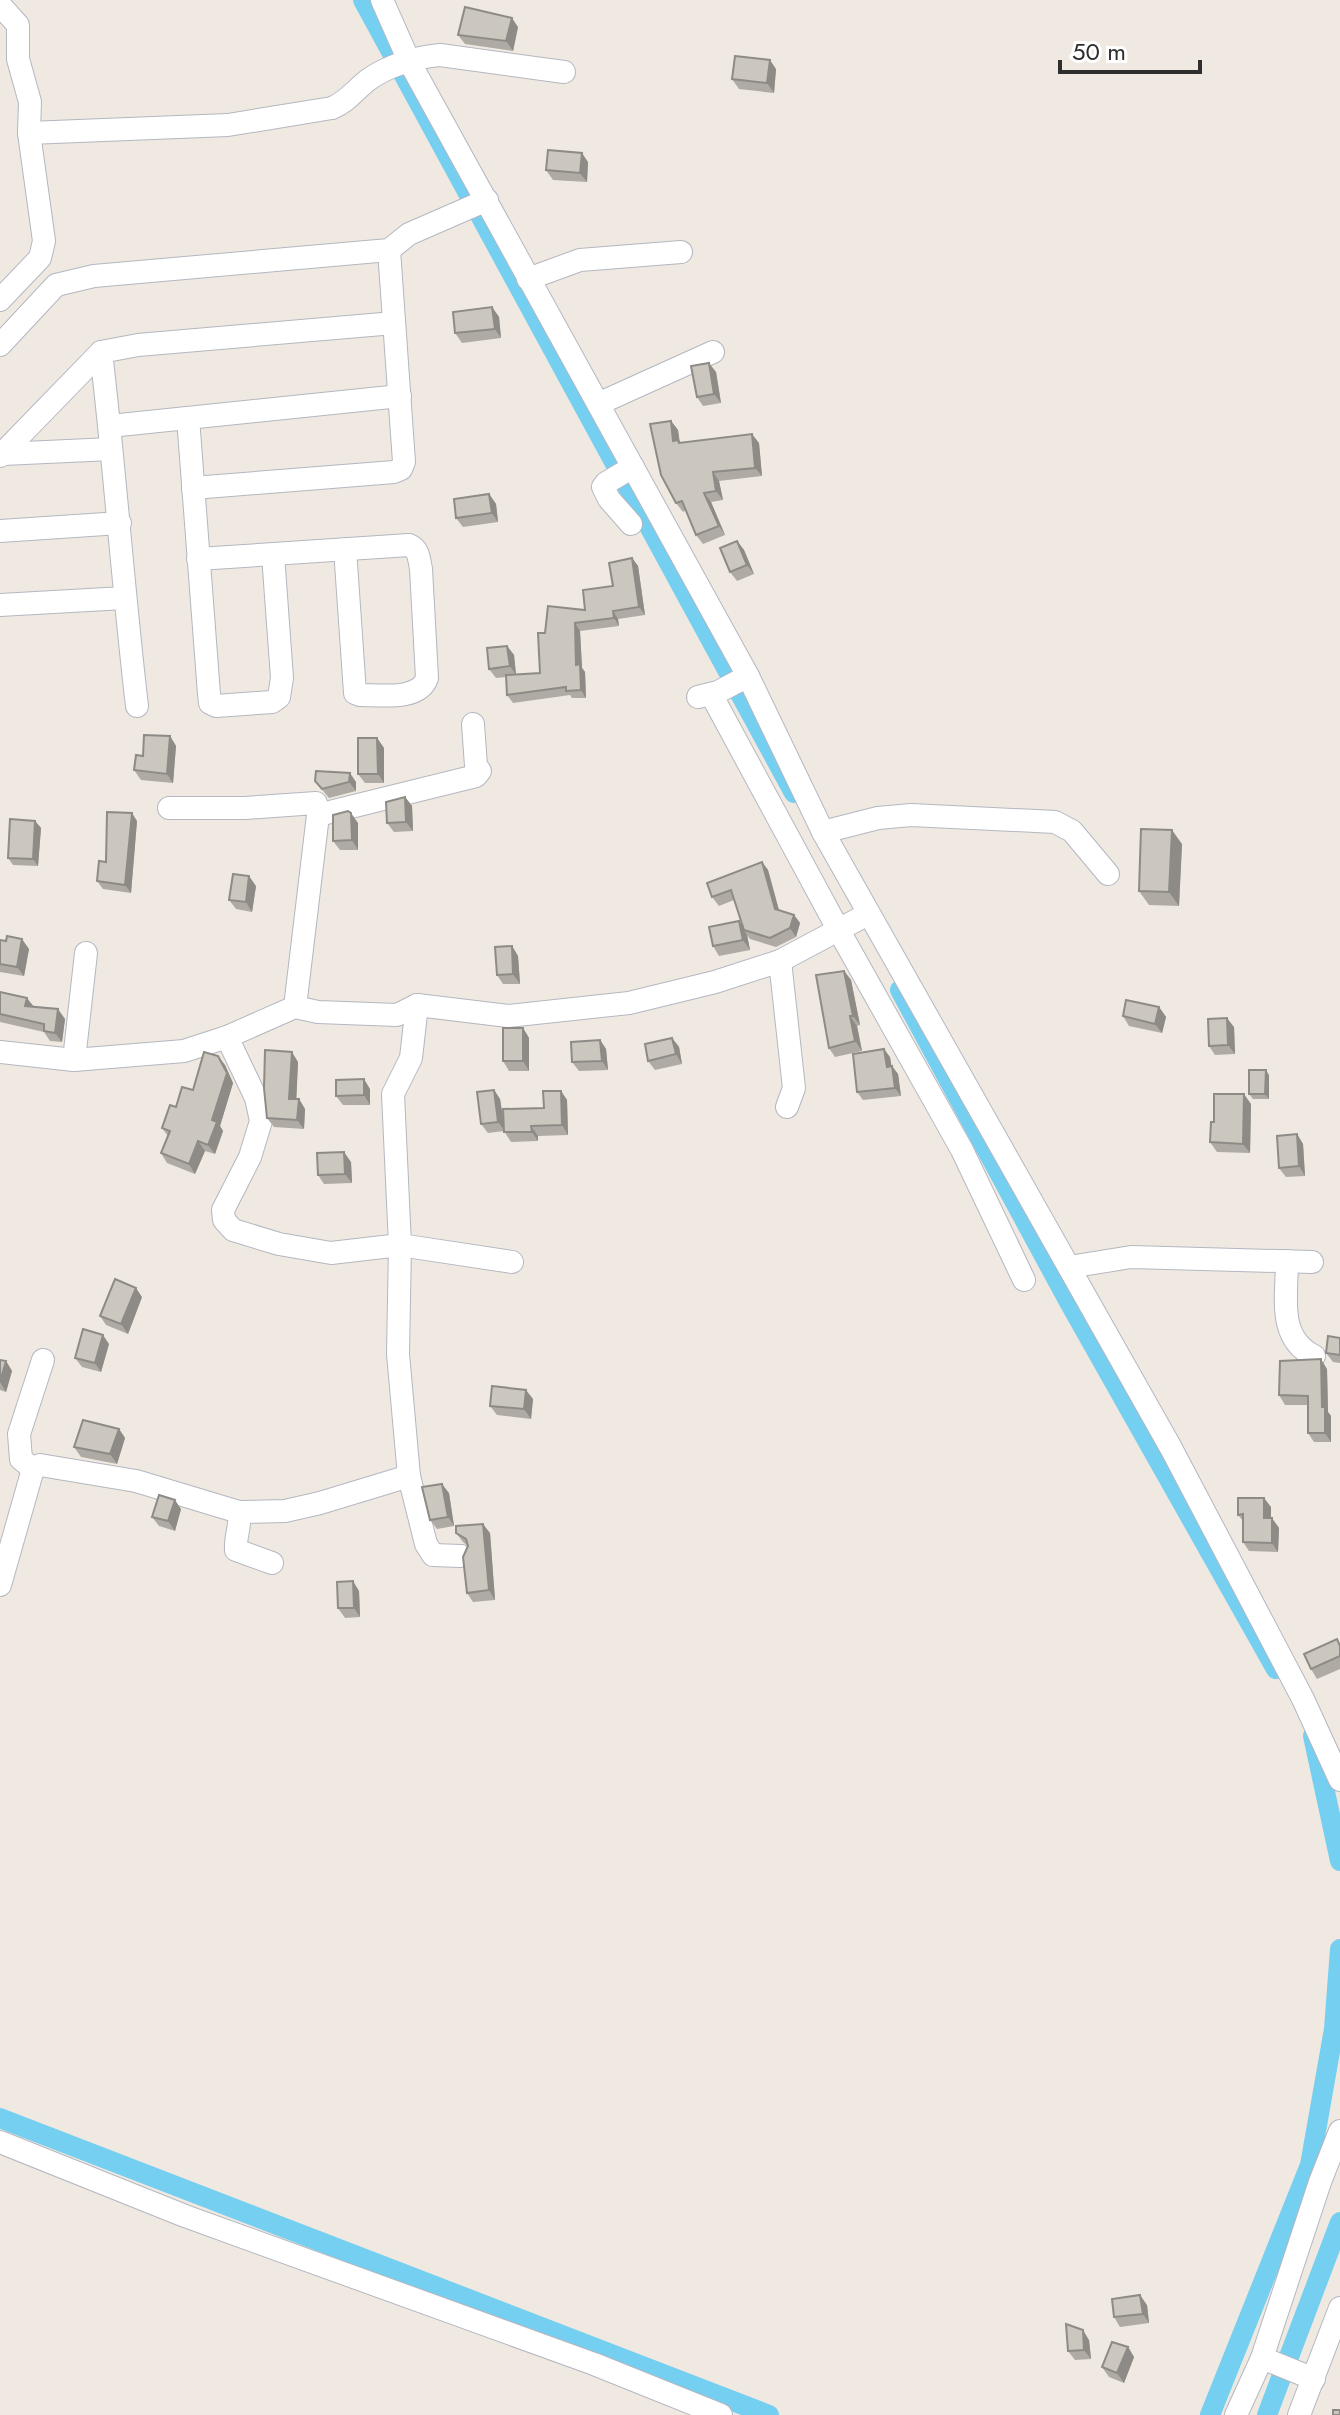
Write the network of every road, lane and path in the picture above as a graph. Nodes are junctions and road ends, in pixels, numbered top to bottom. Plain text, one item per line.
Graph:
1 (382, 0) edge
2 (0, 5) edge
3 (407, 62) junction
4 (564, 72) dead end
5 (29, 133) junction
6 (483, 202) junction
7 (389, 250) junction
8 (681, 252) dead end
9 (528, 279) junction
10 (0, 300) edge
11 (394, 323) junction
12 (0, 345) edge
13 (101, 352) junction
14 (713, 352) dead end
15 (400, 396) junction
16 (598, 404) junction
17 (188, 418) junction
18 (110, 437) junction
19 (2, 455) edge
20 (630, 469) junction
21 (193, 488) junction
22 (120, 523) junction
23 (631, 524) dead end
24 (0, 531) edge
25 (345, 549) junction
26 (273, 555) junction
27 (198, 559) junction
28 (124, 598) junction
29 (0, 605) edge
30 (722, 688) junction
31 (137, 706) dead end
32 (473, 724) dead end
33 (169, 808) dead end
34 (792, 808) junction
35 (318, 815) junction
36 (823, 832) junction
37 (1108, 874) dead end
38 (866, 914) junction
39 (840, 927) junction
40 (86, 953) dead end
41 (780, 961) junction
42 (417, 1005) junction
43 (295, 1007) junction
44 (919, 1008) junction
45 (893, 1022) junction
46 (227, 1037) junction
47 (0, 1052) edge
48 (74, 1060) junction
49 (787, 1107) dead end
50 (400, 1245) junction
51 (1287, 1261) junction
52 (512, 1262) dead end
53 (1312, 1262) dead end
54 (1069, 1267) junction
55 (1024, 1280) dead end
56 (1314, 1356) edge
57 (43, 1360) dead end
58 (33, 1469) junction
59 (409, 1476) junction
60 (239, 1512) junction
61 (461, 1556) edge
62 (272, 1563) dead end
63 (0, 1585) edge
64 (1340, 1780) edge
65 (1340, 2131) edge
66 (0, 2142) edge
67 (1340, 2308) edge
68 (1266, 2360) junction
69 (1309, 2377) junction
70 (721, 2415) edge
71 (1236, 2415) edge
72 (1299, 2415) edge

1 - 3 street
2 - 5 street
3 - 4 street
3 - 5 street
3 - 6 street
5 - 10 street
6 - 7 street
6 - 9 street
7 - 11 street
7 - 12 street
8 - 9 street
9 - 16 street
11 - 13 street
11 - 15 street
13 - 18 street
13 - 19 street
14 - 16 street
15 - 17 street
15 - 21 street
16 - 20 street
17 - 18 street
17 - 21 street
18 - 19 street
18 - 22 street
20 - 23 street
20 - 30 street
21 - 27 street
22 - 24 street
22 - 28 street
25 - 25 street
25 - 26 street
26 - 27 street
26 - 27 street
28 - 29 street
28 - 31 street
30 - 34 street
30 - 34 street
32 - 35 street
33 - 35 street
34 - 36 street
34 - 39 street
35 - 43 street
36 - 37 street
36 - 38 street
38 - 39 street
38 - 44 street
39 - 41 street
39 - 45 street
40 - 48 street
41 - 42 street
41 - 49 street
42 - 43 street
42 - 50 street
43 - 46 street
44 - 45 street
44 - 54 street
45 - 55 street
46 - 48 street
46 - 50 street
47 - 48 street
50 - 52 street
50 - 59 street
51 - 53 street
51 - 54 street
51 - 56 street
54 - 64 street
57 - 58 street
58 - 60 street
58 - 63 street
59 - 60 street
59 - 61 street
60 - 62 street
65 - 68 street
66 - 70 street
67 - 69 street
68 - 69 street
68 - 71 street
69 - 72 street

